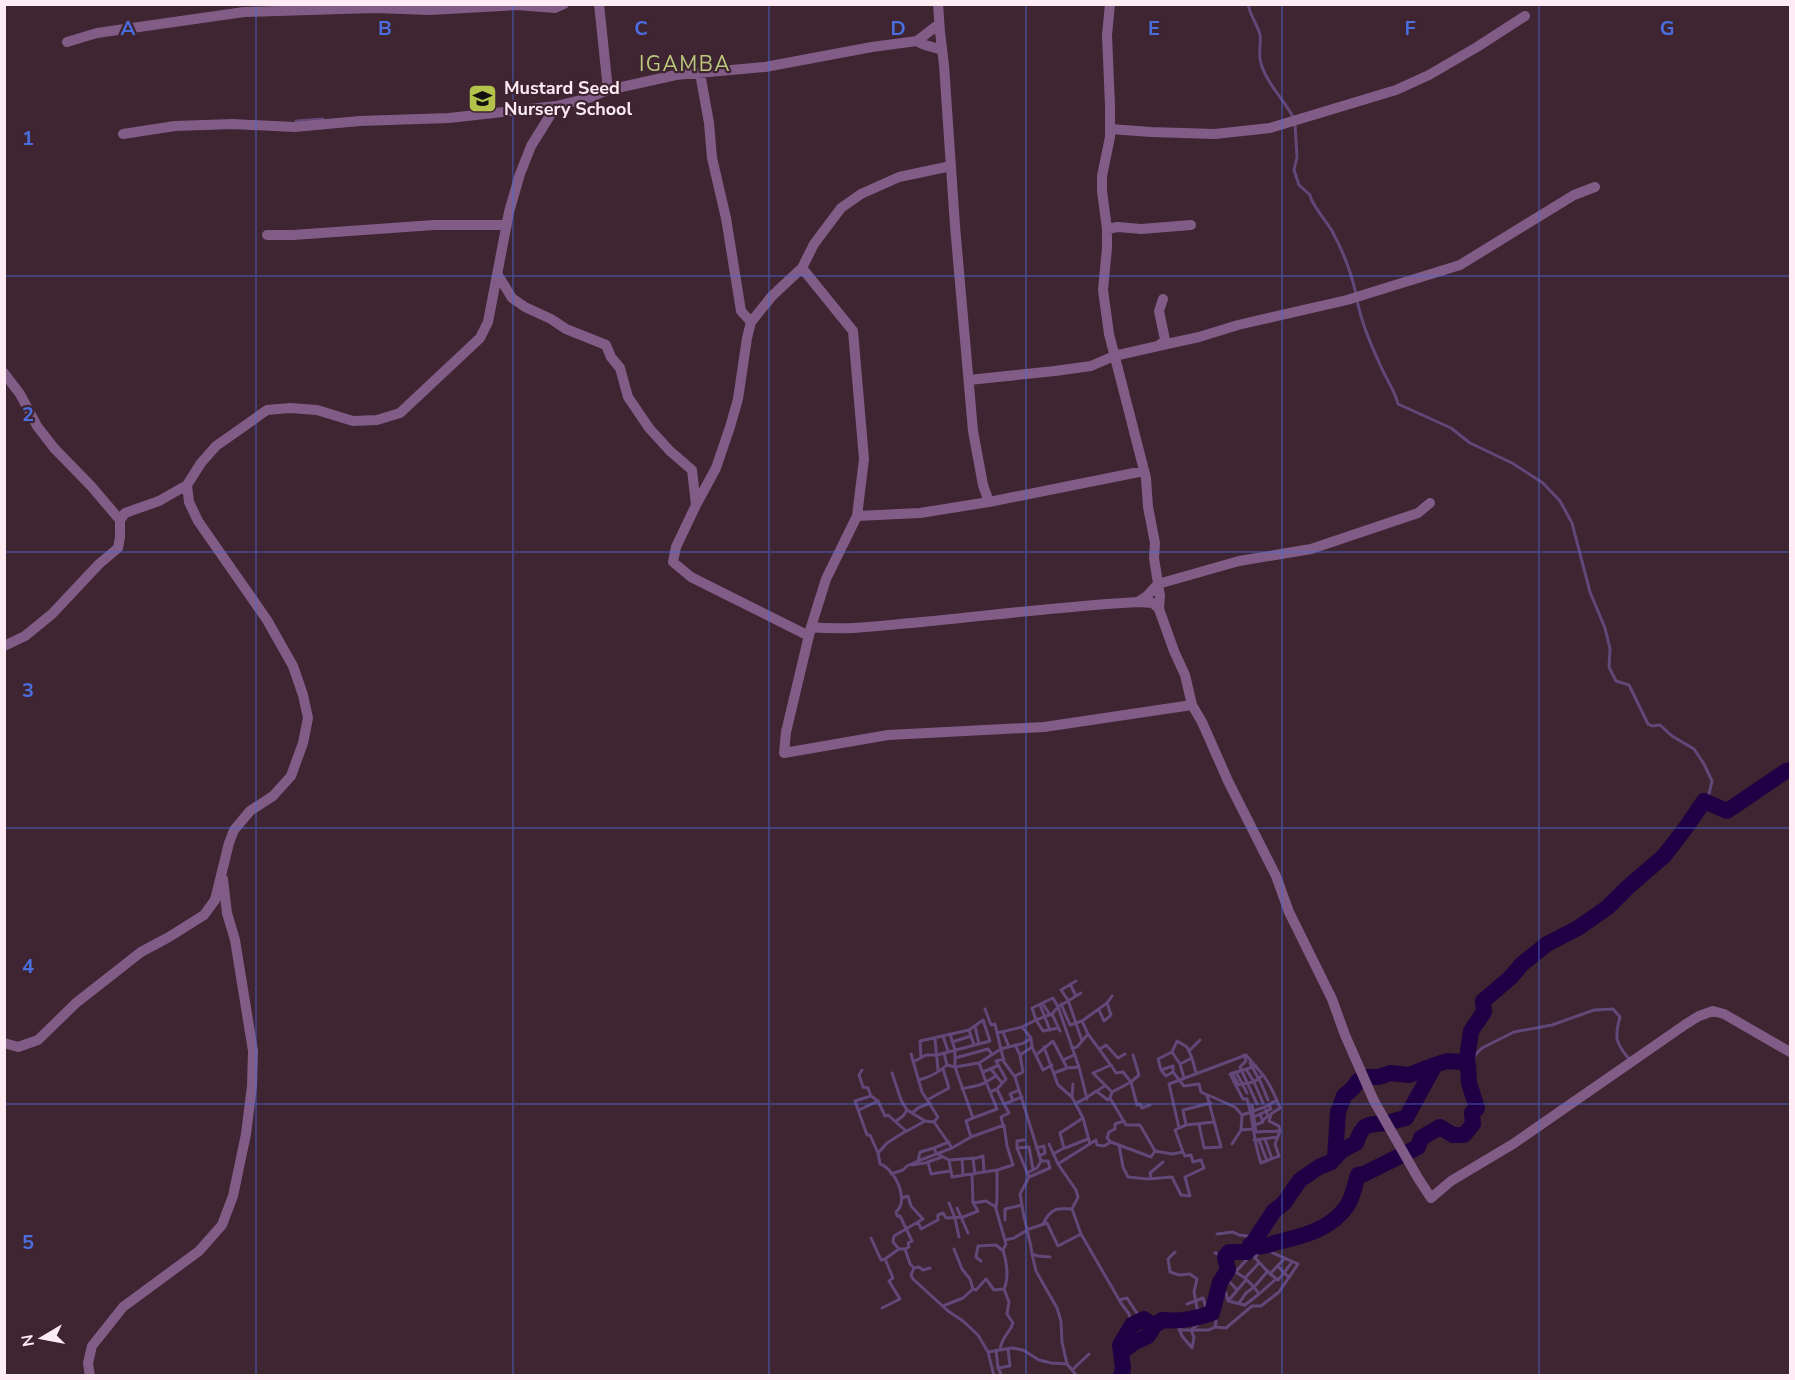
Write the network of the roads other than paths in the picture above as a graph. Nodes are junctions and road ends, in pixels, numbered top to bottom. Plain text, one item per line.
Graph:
1 (564, 4) edge
2 (599, 4) edge
3 (938, 4) edge
4 (1110, 4) edge
5 (1525, 16) dead end
6 (939, 24) junction
7 (917, 41) junction
8 (67, 42) dead end
9 (942, 50) junction
10 (700, 73) junction
11 (608, 90) junction
12 (556, 106) junction
13 (1110, 129) junction
14 (123, 134) dead end
15 (951, 166) junction
16 (1595, 187) dead end
17 (507, 225) junction
18 (1191, 225) dead end
19 (1107, 229) junction
20 (267, 235) dead end
21 (802, 268) junction
22 (498, 275) junction
23 (1163, 299) dead end
24 (751, 322) junction
25 (1158, 346) junction
26 (1114, 356) junction
27 (4, 373) edge
28 (969, 380) junction
29 (1144, 471) junction
30 (187, 485) junction
31 (989, 502) junction
32 (1430, 503) dead end
33 (696, 505) junction
34 (856, 516) junction
35 (120, 520) junction
36 (1158, 584) junction
37 (1138, 602) junction
38 (1160, 609) junction
39 (810, 631) junction
40 (4, 646) edge
41 (1192, 705) junction
42 (222, 869) junction
43 (4, 1043) edge
44 (1791, 1052) edge
45 (90, 1376) edge

1 - 8 street
2 - 11 street
3 - 6 street
4 - 13 street
5 - 13 street
6 - 7 street
6 - 9 street
7 - 9 street
7 - 10 street
9 - 15 street
10 - 11 street
10 - 24 street
11 - 12 street
12 - 14 street
12 - 17 street
13 - 19 street
15 - 21 street
15 - 28 street
16 - 25 street
17 - 20 street
17 - 22 street
18 - 19 street
19 - 26 street
21 - 24 street
21 - 34 street
22 - 30 street
22 - 33 street
23 - 25 street
24 - 33 street
25 - 26 street
26 - 28 street
26 - 29 street
27 - 35 street
28 - 31 street
29 - 31 street
29 - 36 street
30 - 35 street
30 - 42 street
31 - 34 street
32 - 36 street
33 - 39 street
34 - 39 street
35 - 40 street
36 - 37 street
36 - 38 street
37 - 38 street
37 - 39 street
38 - 41 street
39 - 41 street
41 - 44 street
42 - 43 street
42 - 45 street

